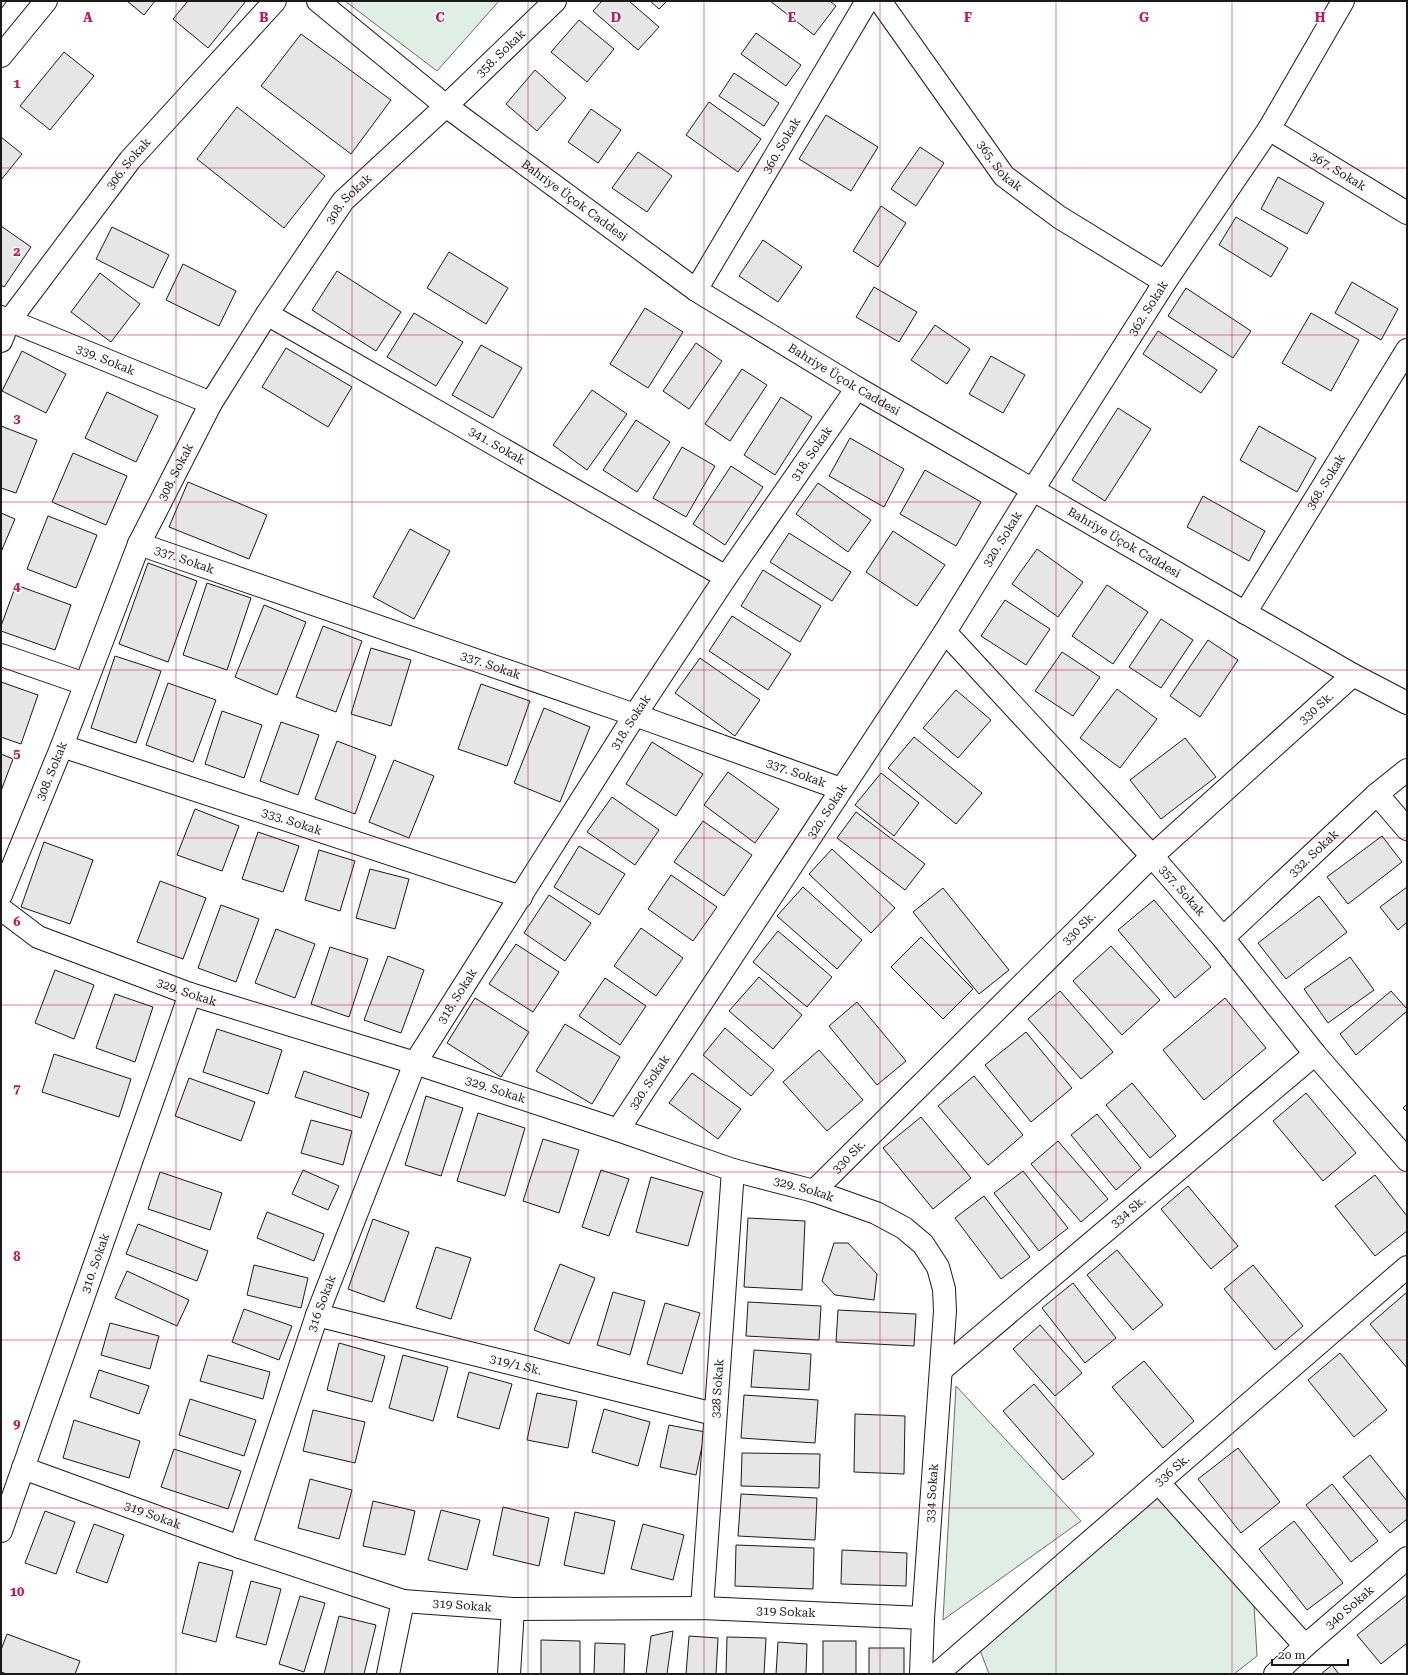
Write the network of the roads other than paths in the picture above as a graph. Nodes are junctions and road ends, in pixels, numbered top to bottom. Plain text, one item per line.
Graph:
1 (46, 1) edge
2 (275, 1) edge
3 (318, 1) edge
4 (555, 1) edge
5 (867, 1) edge
6 (880, 1) edge
7 (1343, 1) edge
8 (1, 56) edge
9 (446, 106) junction
10 (1269, 129) junction
11 (1407, 213) edge
12 (1165, 282) junction
13 (696, 290) junction
14 (267, 314) junction
15 (4, 326) edge
16 (1407, 350) edge
17 (857, 388) junction
18 (211, 402) junction
19 (1032, 491) junction
20 (139, 544) junction
21 (726, 577) junction
22 (1245, 613) junction
23 (945, 632) junction
24 (1, 655) edge
25 (1353, 675) junction
26 (85, 684) junction
27 (1407, 703) edge
28 (635, 715) junction
29 (62, 746) junction
30 (1407, 770) edge
31 (841, 789) junction
32 (1377, 794) junction
33 (1407, 829) edge
34 (1152, 856) junction
35 (1, 896) edge
36 (521, 896) junction
37 (1, 908) edge
38 (1223, 938) junction
39 (190, 994) junction
40 (1315, 1054) junction
41 (414, 1063) junction
42 (618, 1130) junction
43 (1407, 1160) edge
44 (733, 1170) junction
45 (814, 1191) junction
46 (1407, 1267) edge
47 (945, 1311) joint
48 (317, 1315) junction
49 (941, 1370) junction
50 (714, 1414) junction
51 (23, 1468) junction
52 (1159, 1483) junction
53 (1, 1531) edge
54 (240, 1547) junction
55 (1407, 1558) edge
56 (403, 1601) junction
57 (702, 1608) junction
58 (513, 1609) junction
59 (923, 1618) junction
60 (1305, 1646) junction
61 (388, 1674) edge
62 (509, 1674) edge
63 (921, 1674) edge
64 (937, 1674) edge
65 (1275, 1674) edge

1 - 8 street
2 - 15 street, 306. Sokak
3 - 9 street, Bahriye Üçok Caddesi
4 - 9 street, 358. Sokak
5 - 13 street, 360. Sokak
6 - 12 street, 365. Sokak
7 - 10 street, 362. Sokak
9 - 13 street, Bahriye Üçok Caddesi
9 - 14 street, 308. Sokak
10 - 11 street, 367. Sokak
10 - 12 street, 362. Sokak
12 - 19 street, 362. Sokak
13 - 17 street, Bahriye Üçok Caddesi
14 - 18 street, 308. Sokak
14 - 21 street, 341. Sokak
15 - 18 street, 339. Sokak
16 - 22 street, 368. Sokak
17 - 19 street, Bahriye Üçok Caddesi
17 - 21 street, 318. Sokak
18 - 20 street, 308. Sokak
19 - 22 street, Bahriye Üçok Caddesi
19 - 23 street, 320. Sokak
20 - 26 street, 308. Sokak
20 - 28 street, 337. Sokak
21 - 28 street, 318. Sokak
22 - 25 street, Bahriye Üçok Caddesi
23 - 31 street, 320. Sokak
23 - 34 street, 357. Sokak
24 - 26 street
25 - 27 street, Bahriye Üçok Caddesi
25 - 34 street, 330 Sk.
26 - 29 street, 308. Sokak
28 - 31 street, 337. Sokak
28 - 36 street, 318. Sokak
29 - 35 street, 308. Sokak
29 - 36 street, 333. Sokak
30 - 32 street, 332. Sokak
31 - 42 street, 320. Sokak
32 - 33 street
32 - 38 street, 332. Sokak
34 - 38 street, 357. Sokak
34 - 45 street, 330 Sk.
36 - 41 street, 318. Sokak
37 - 39 street, 329. Sokak
38 - 40 street, 357. Sokak
39 - 41 street, 329. Sokak
39 - 51 street, 310. Sokak
40 - 43 street, 357. Sokak
40 - 49 street, 334 Sk.
41 - 42 street, 329. Sokak
41 - 48 street, 316 Sokak
42 - 44 street, 329. Sokak
44 - 45 street, 329. Sokak
44 - 50 street, 328 Sokak
45 - 47 street, 329. Sokak
46 - 52 street, 336 Sk.
47 - 49 street, 334 Sokak
48 - 50 street, 319/1 Sk.
48 - 54 street, 316 Sokak
49 - 59 street, 334 Sokak
50 - 57 street, 328 Sokak
51 - 53 street, 310. Sokak
51 - 54 street, 319 Sokak
52 - 60 street
52 - 64 street, 336 Sk.
54 - 56 street, 319 Sokak
55 - 60 street, 340 Sokak
56 - 58 street, 319 Sokak
56 - 61 street
57 - 58 street, 319 Sokak
57 - 59 street, 319 Sokak
58 - 62 street
59 - 63 street, 334 Sokak
60 - 65 street, 340 Sokak

